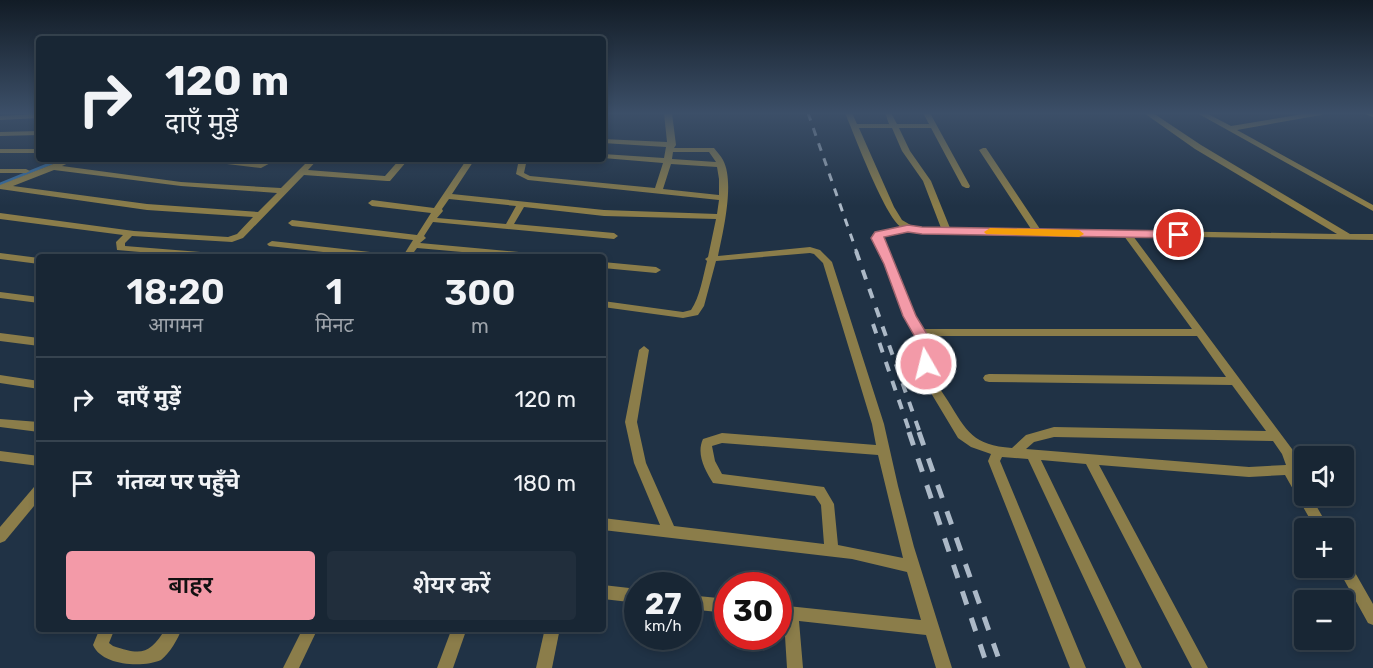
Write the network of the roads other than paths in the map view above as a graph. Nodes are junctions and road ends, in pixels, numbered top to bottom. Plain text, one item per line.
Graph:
1 (639, 144) edge
2 (862, 144) edge
3 (903, 144) edge
4 (943, 144) edge
5 (1194, 144) edge
6 (1257, 144) edge
7 (672, 147) junction
8 (983, 150) dead end
9 (36, 151) edge
10 (0, 152) edge
11 (606, 156) edge
12 (227, 162) edge
13 (268, 162) edge
14 (311, 162) edge
15 (402, 162) edge
16 (469, 162) edge
17 (522, 162) edge
18 (668, 162) junction
19 (54, 163) edge
20 (720, 165) junction
21 (0, 171) edge
22 (26, 171) junction
23 (302, 172) junction
24 (1, 186) edge
25 (966, 186) dead end
26 (282, 191) junction
27 (658, 192) junction
28 (448, 196) junction
29 (724, 198) junction
30 (372, 203) dead end
31 (521, 204) junction
32 (1373, 208) edge
33 (260, 215) junction
34 (436, 215) junction
35 (0, 216) edge
36 (720, 217) junction
37 (292, 223) dead end
38 (509, 226) junction
39 (908, 228) junction
40 (947, 231) junction
41 (1038, 233) junction
42 (130, 234) junction
43 (1127, 234) junction
44 (614, 236) dead end
45 (1350, 237) junction
46 (1373, 237) edge
47 (419, 241) junction
48 (272, 244) dead end
49 (190, 254) edge
50 (361, 254) edge
51 (409, 254) edge
52 (515, 254) edge
53 (0, 256) edge
54 (710, 259) junction
55 (36, 261) edge
56 (606, 265) edge
57 (656, 270) dead end
58 (0, 295) edge
59 (36, 300) edge
60 (606, 304) edge
61 (920, 332) junction
62 (1199, 333) junction
63 (0, 337) edge
64 (36, 342) edge
65 (644, 350) dead end
66 (989, 378) dead end
67 (0, 379) edge
68 (1236, 381) junction
69 (36, 385) edge
70 (0, 423) edge
71 (36, 427) edge
72 (1276, 436) junction
73 (881, 450) junction
74 (998, 452) junction
75 (1016, 453) junction
76 (1032, 454) junction
77 (0, 456) edge
78 (1090, 459) junction
79 (36, 461) edge
80 (1289, 470) junction
81 (36, 495) edge
82 (1316, 518) edge
83 (606, 524) edge
84 (670, 533) junction
85 (0, 537) edge
86 (832, 551) junction
87 (910, 566) junction
88 (1351, 578) edge
89 (606, 592) edge
90 (624, 594) edge
91 (792, 614) edge
92 (1373, 618) edge
93 (931, 628) junction
94 (106, 632) edge
95 (172, 632) edge
96 (309, 632) edge
97 (459, 632) edge
98 (552, 632) edge
99 (792, 650) edge
100 (291, 668) edge
101 (446, 668) edge
102 (544, 668) edge
103 (795, 668) edge
104 (944, 668) edge
105 (1078, 668) edge
106 (1134, 668) edge
107 (1200, 668) edge

1 - 7 street
2 - 39 street
3 - 40 street
4 - 25 street
5 - 45 street
6 - 32 street
7 - 18 street
7 - 20 street
8 - 41 street
9 - 10 street
11 - 18 street
12 - 13 street
14 - 23 street
15 - 23 street
16 - 28 street
17 - 27 street
18 - 20 street
18 - 27 street
19 - 22 street
19 - 24 street
19 - 26 street
20 - 29 street
21 - 22 street
22 - 24 street
23 - 26 street
24 - 33 street
26 - 33 street
27 - 29 street
28 - 31 street
28 - 34 street
29 - 36 street
30 - 34 street
31 - 36 street
31 - 38 street
33 - 42 street
34 - 38 street
34 - 47 street
35 - 42 street
36 - 54 street
37 - 47 street
38 - 44 street
39 - 40 street
39 - 61 street
40 - 41 street
41 - 43 street
42 - 49 street
43 - 45 street
43 - 62 street
45 - 46 street
47 - 51 street
47 - 52 street
48 - 50 street
53 - 55 street
54 - 60 street
54 - 73 street
56 - 57 street
58 - 59 street
61 - 62 street
61 - 74 street
62 - 68 street
63 - 64 street
65 - 84 street
66 - 68 street
67 - 69 street
68 - 72 street
70 - 71 street
72 - 75 street
72 - 80 street
73 - 86 street
73 - 87 street
74 - 75 street
74 - 105 street
75 - 76 street
76 - 78 street
76 - 106 street
77 - 79 street
78 - 80 street
78 - 107 street
80 - 82 street
81 - 85 street
83 - 84 street
84 - 86 street
86 - 87 street
87 - 93 street
88 - 92 street
89 - 90 street
91 - 93 street
93 - 104 street
94 - 95 street
96 - 100 street
97 - 101 street
98 - 102 street
99 - 103 street

